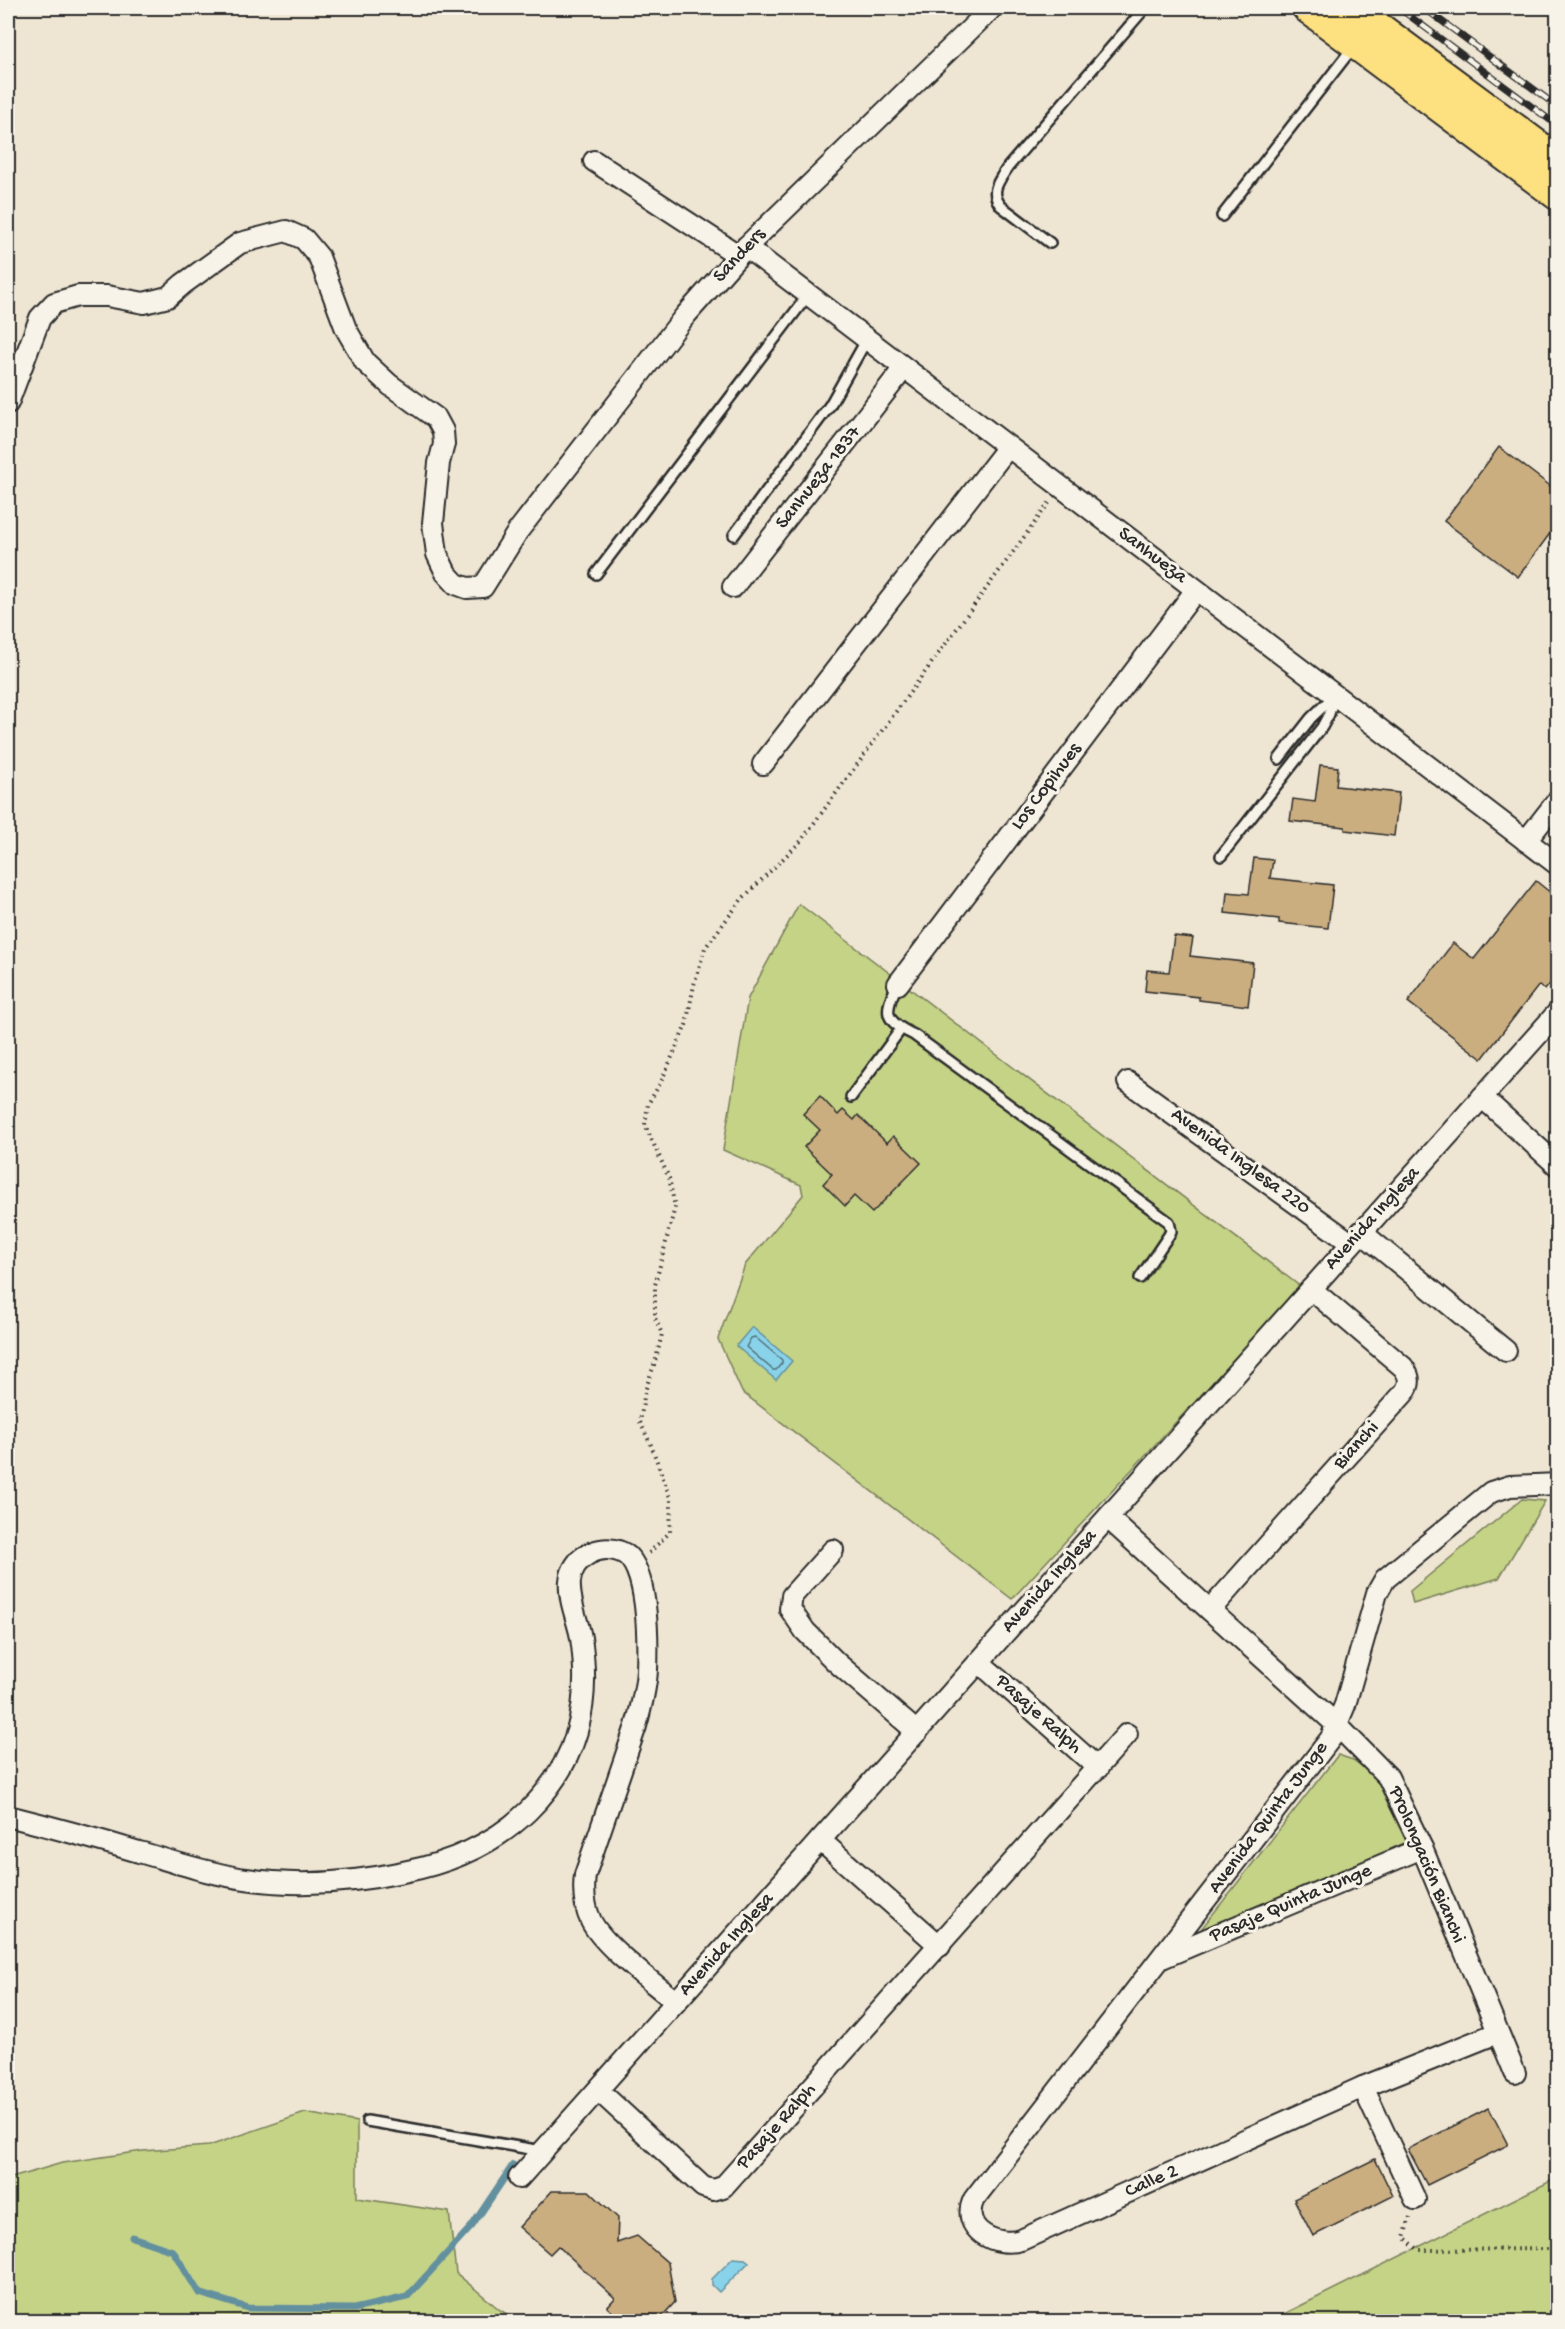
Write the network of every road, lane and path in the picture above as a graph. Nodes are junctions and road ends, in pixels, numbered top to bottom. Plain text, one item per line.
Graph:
1 (992, 8) edge
2 (1145, 8) edge
3 (1308, 8) edge
4 (1352, 8) edge
5 (1355, 44) junction
6 (594, 161) dead end
7 (1557, 161) edge
8 (1557, 195) edge
9 (1222, 216) dead end
10 (1050, 243) dead end
11 (742, 251) junction
12 (808, 295) junction
13 (867, 339) junction
14 (904, 368) junction
15 (8, 403) edge
16 (1008, 447) junction
17 (1061, 487) junction
18 (734, 535) dead end
19 (596, 574) dead end
20 (733, 587) dead end
21 (1196, 590) junction
22 (1335, 695) junction
23 (1280, 759) dead end
24 (763, 764) dead end
25 (1557, 800) edge
26 (1526, 841) junction
27 (1221, 856) dead end
28 (1557, 865) edge
29 (898, 984) joint
30 (1557, 1012) edge
31 (901, 1029) junction
32 (1128, 1082) dead end
33 (851, 1097) dead end
34 (1482, 1097) junction
35 (1557, 1166) edge
36 (1356, 1238) junction
37 (1140, 1278) dead end
38 (1311, 1289) junction
39 (1506, 1351) dead end
40 (1557, 1484) edge
41 (1108, 1518) junction
42 (832, 1550) dead end
43 (636, 1566) junction
44 (1210, 1610) junction
45 (979, 1662) junction
46 (1337, 1725) junction
47 (917, 1732) junction
48 (1127, 1734) dead end
49 (1098, 1768) junction
50 (8, 1816) edge
51 (820, 1840) junction
52 (1422, 1848) junction
53 (940, 1946) junction
54 (1160, 1959) junction
55 (676, 2002) junction
56 (1497, 2033) junction
57 (1515, 2073) dead end
58 (1363, 2087) junction
59 (598, 2090) junction
60 (367, 2121) dead end
61 (542, 2151) junction
62 (519, 2178) dead end
63 (978, 2193) joint
64 (1415, 2199) joint
65 (1557, 2249) edge
66 (8, 2311) edge
67 (23, 2322) edge

1 - 11 street, Sanders
2 - 10 lane
3 - 5 main road
4 - 7 main road
5 - 8 main road
5 - 9 lane
6 - 11 street, Sanhueza
11 - 12 street, Sanhueza
11 - 15 street, Sanders
12 - 13 street, Sanhueza
12 - 19 lane
13 - 14 street, Sanhueza
13 - 18 lane
14 - 16 street, Sanhueza
14 - 20 street, Sanhueza 1837
16 - 17 street, Sanhueza
16 - 24 street
17 - 21 street, Sanhueza
17 - 43 path
21 - 22 street, Sanhueza
21 - 29 street, Los Copihues
22 - 23 lane
22 - 26 street, Sanhueza
22 - 27 lane
25 - 26 street
26 - 28 street, Sanhueza
29 - 31 lane
30 - 34 street, Avenida Inglesa
31 - 33 lane
31 - 37 lane
32 - 36 street, Avenida Inglesa 220
34 - 35 street
34 - 36 street, Avenida Inglesa
36 - 38 street, Avenida Inglesa
36 - 39 street, Avenida Inglesa 220
38 - 41 street, Avenida Inglesa
38 - 44 street, Bianchi
40 - 46 street, Avenida Quinta Junge
41 - 44 street, Prolongación Bianchi
41 - 45 street, Avenida Inglesa
42 - 47 street
43 - 50 street
43 - 55 street
44 - 46 street, Prolongación Bianchi
45 - 47 street, Avenida Inglesa
45 - 49 street, Pasaje Ralph
46 - 52 street, Prolongación Bianchi
46 - 54 street, Avenida Quinta Junge
47 - 51 street, Avenida Inglesa
48 - 49 street, Pasaje Ralph
49 - 53 street, Pasaje Ralph
51 - 53 street
51 - 55 street, Avenida Inglesa
52 - 54 street, Pasaje Quinta Junge
52 - 56 street, Prolongación Bianchi
53 - 59 street, Pasaje Ralph
54 - 63 street, Avenida Quinta Junge
55 - 59 street, Avenida Inglesa
56 - 57 street, Prolongación Bianchi
56 - 58 street, Calle 2
58 - 63 street, Calle 2
58 - 64 street
59 - 61 street, Avenida Inglesa
60 - 61 lane
61 - 62 street, Avenida Inglesa
64 - 65 path
66 - 67 path

